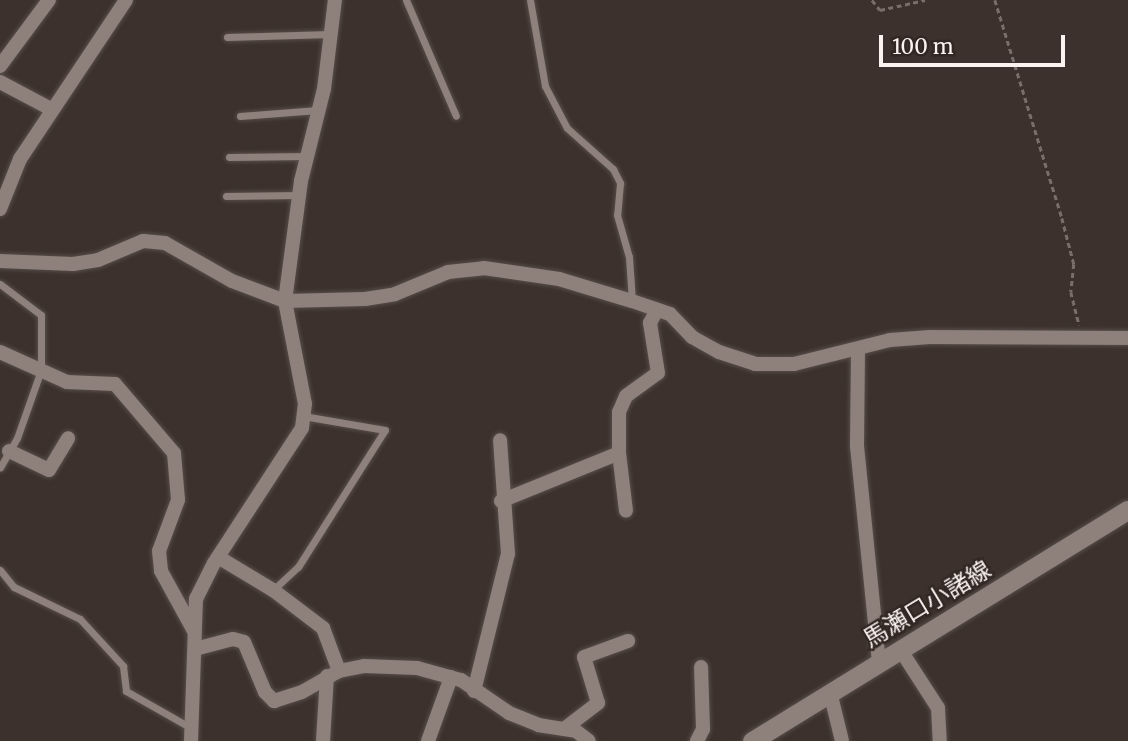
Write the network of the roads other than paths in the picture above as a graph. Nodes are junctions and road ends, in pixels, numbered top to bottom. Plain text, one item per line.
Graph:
1 (49, 0) edge
2 (126, 0) edge
3 (335, 0) edge
4 (407, 0) edge
5 (530, 0) edge
6 (332, 34) junction
7 (227, 37) dead end
8 (0, 66) edge
9 (0, 82) edge
10 (51, 109) junction
11 (319, 110) junction
12 (240, 116) dead end
13 (456, 116) dead end
14 (308, 156) junction
15 (229, 157) dead end
16 (299, 195) junction
17 (226, 196) dead end
18 (0, 209) edge
19 (0, 261) edge
20 (0, 284) edge
21 (285, 301) junction
22 (632, 301) junction
23 (657, 310) junction
24 (1128, 338) edge
25 (858, 350) junction
26 (0, 352) edge
27 (41, 370) junction
28 (303, 415) junction
29 (68, 438) dead end
30 (500, 440) dead end
31 (9, 451) junction
32 (619, 453) junction
33 (0, 468) edge
34 (501, 501) junction
35 (1128, 510) edge
36 (626, 511) dead end
37 (218, 556) junction
38 (0, 570) edge
39 (273, 590) junction
40 (194, 631) junction
41 (628, 641) dead end
42 (195, 649) junction
43 (900, 649) junction
44 (879, 662) junction
45 (701, 667) dead end
46 (333, 673) junction
47 (451, 677) junction
48 (474, 691) junction
49 (830, 692) junction
50 (565, 729) junction
51 (197, 737) edge
52 (323, 741) edge
53 (428, 741) edge
54 (589, 741) edge
55 (696, 741) edge
56 (752, 741) edge
57 (842, 741) edge
58 (940, 741) edge

1 - 8 street
2 - 10 street
3 - 6 street
4 - 13 lane
5 - 22 lane
6 - 7 lane
6 - 11 street
9 - 10 street
10 - 18 street
11 - 12 lane
11 - 14 street
14 - 15 lane
14 - 16 street
16 - 17 lane
16 - 21 street
19 - 21 street
20 - 27 lane
21 - 22 street
21 - 28 street
22 - 23 street
23 - 25 street
23 - 32 street
24 - 25 street
25 - 44 street
26 - 27 street
27 - 31 lane
27 - 40 street
28 - 37 street
28 - 39 lane
29 - 31 street
30 - 34 street
31 - 33 lane
32 - 34 street
32 - 36 street
34 - 48 street
35 - 43 main road, 馬瀬口小諸線
37 - 39 street
37 - 40 street
38 - 51 lane
39 - 46 street
40 - 42 street
41 - 50 street
42 - 46 street
42 - 51 street
43 - 44 main road, 馬瀬口小諸線
43 - 58 street
44 - 49 main road, 馬瀬口小諸線
45 - 55 street
46 - 47 street
46 - 52 street
47 - 48 street
47 - 53 street
48 - 50 street
49 - 56 main road, 馬瀬口小諸線
49 - 57 street
50 - 54 street

